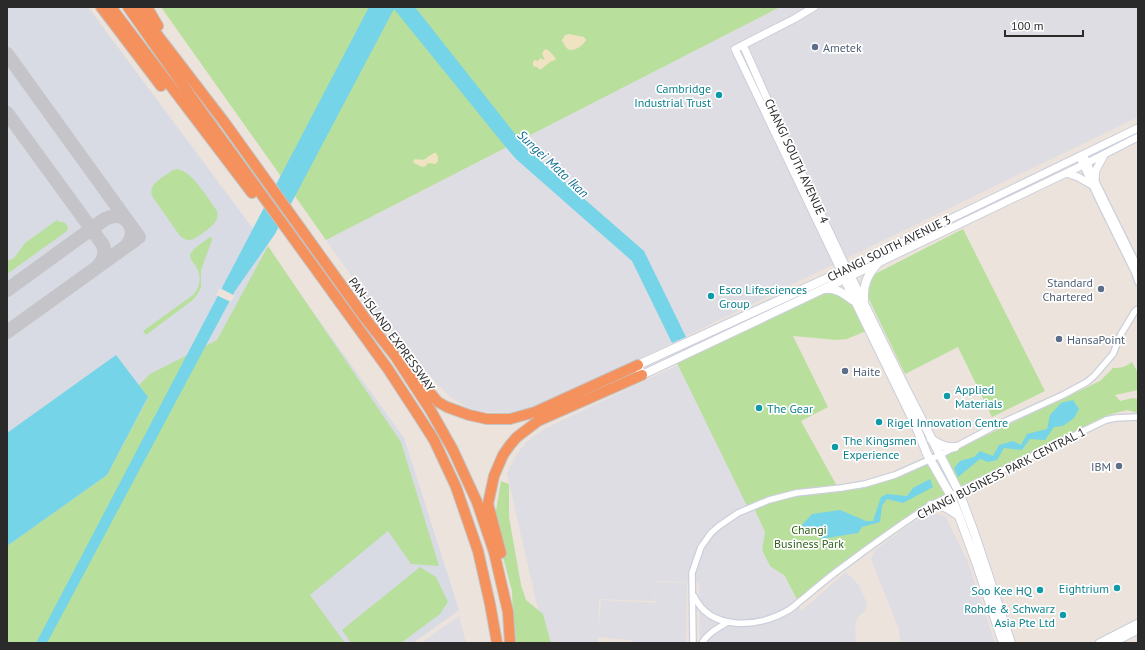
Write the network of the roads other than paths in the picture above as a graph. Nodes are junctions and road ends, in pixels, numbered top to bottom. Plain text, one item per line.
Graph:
1 (101, 7) edge
2 (111, 7) edge
3 (128, 7) edge
4 (136, 7) edge
5 (146, 7) edge
6 (814, 7) edge
7 (743, 46) junction
8 (186, 71) junction
9 (1138, 128) edge
10 (1138, 137) edge
11 (1082, 155) junction
12 (1104, 155) junction
13 (223, 156) junction
14 (1086, 164) junction
15 (1066, 173) junction
16 (1094, 182) junction
17 (262, 201) junction
18 (878, 263) junction
19 (1138, 267) edge
20 (846, 274) junction
21 (1138, 282) edge
22 (820, 290) junction
23 (860, 303) junction
24 (1138, 303) edge
25 (1137, 310) edge
26 (395, 356) junction
27 (638, 365) junction
28 (642, 375) junction
29 (1138, 417) edge
30 (931, 438) junction
31 (955, 447) junction
32 (940, 455) junction
33 (930, 459) junction
34 (959, 492) junction
35 (951, 496) junction
36 (931, 506) junction
37 (960, 516) junction
38 (693, 594) junction
39 (508, 612) junction
40 (728, 622) junction
41 (1138, 623) edge
42 (1138, 630) edge
43 (497, 643) edge
44 (510, 643) edge
45 (693, 643) edge
46 (702, 643) edge
47 (1003, 643) edge
48 (1011, 643) edge
49 (1099, 643) edge
50 (1113, 643) edge

1 - 13 highway
2 - 13 highway
3 - 17 highway
4 - 8 highway
5 - 8 highway
6 - 7 street
7 - 20 street, CHANGI SOUTH AVENUE 4
7 - 20 street, CHANGI SOUTH AVENUE 4
8 - 26 highway, PAN-ISLAND EXPRESSWAY
9 - 11 street, CHANGI SOUTH AVENUE 3
10 - 12 street, CHANGI SOUTH AVENUE 3
11 - 14 street
11 - 20 street, CHANGI SOUTH AVENUE 3
12 - 14 street, CHANGI SOUTH AVENUE 3
12 - 16 street
13 - 17 highway
14 - 15 street, CHANGI SOUTH AVENUE 3
14 - 16 street
15 - 16 street
15 - 18 street, CHANGI SOUTH AVENUE 3
16 - 19 street
16 - 21 street
17 - 43 highway, PAN-ISLAND EXPRESSWAY
18 - 20 street, CHANGI SOUTH AVENUE 3
18 - 23 main road
20 - 22 main road, CHANGI SOUTH AVENUE 3
20 - 23 main road
20 - 27 main road, CHANGI SOUTH AVENUE 3
22 - 23 main road
22 - 28 main road, CHANGI SOUTH AVENUE 3
23 - 30 main road
23 - 33 main road
24 - 25 street
25 - 31 street
26 - 27 highway
26 - 39 highway, PAN-ISLAND EXPRESSWAY
27 - 28 main road
28 - 39 highway
29 - 34 street, CHANGI BUSINESS PARK CENTRAL 1
30 - 31 main road
30 - 32 main road
31 - 32 street
32 - 33 street
32 - 34 main road
33 - 35 main road
33 - 38 street
34 - 35 street, CHANGI BUSINESS PARK CENTRAL 1
34 - 48 main road
35 - 36 street, CHANGI BUSINESS PARK CENTRAL 1
35 - 37 main road
36 - 37 main road
36 - 40 street, CHANGI BUSINESS PARK CENTRAL 1
37 - 47 main road
38 - 40 street, CHANGI BUSINESS PARK CENTRAL 1
38 - 45 street
39 - 44 highway, PAN-ISLAND EXPRESSWAY
40 - 46 street
41 - 49 street
42 - 50 street

